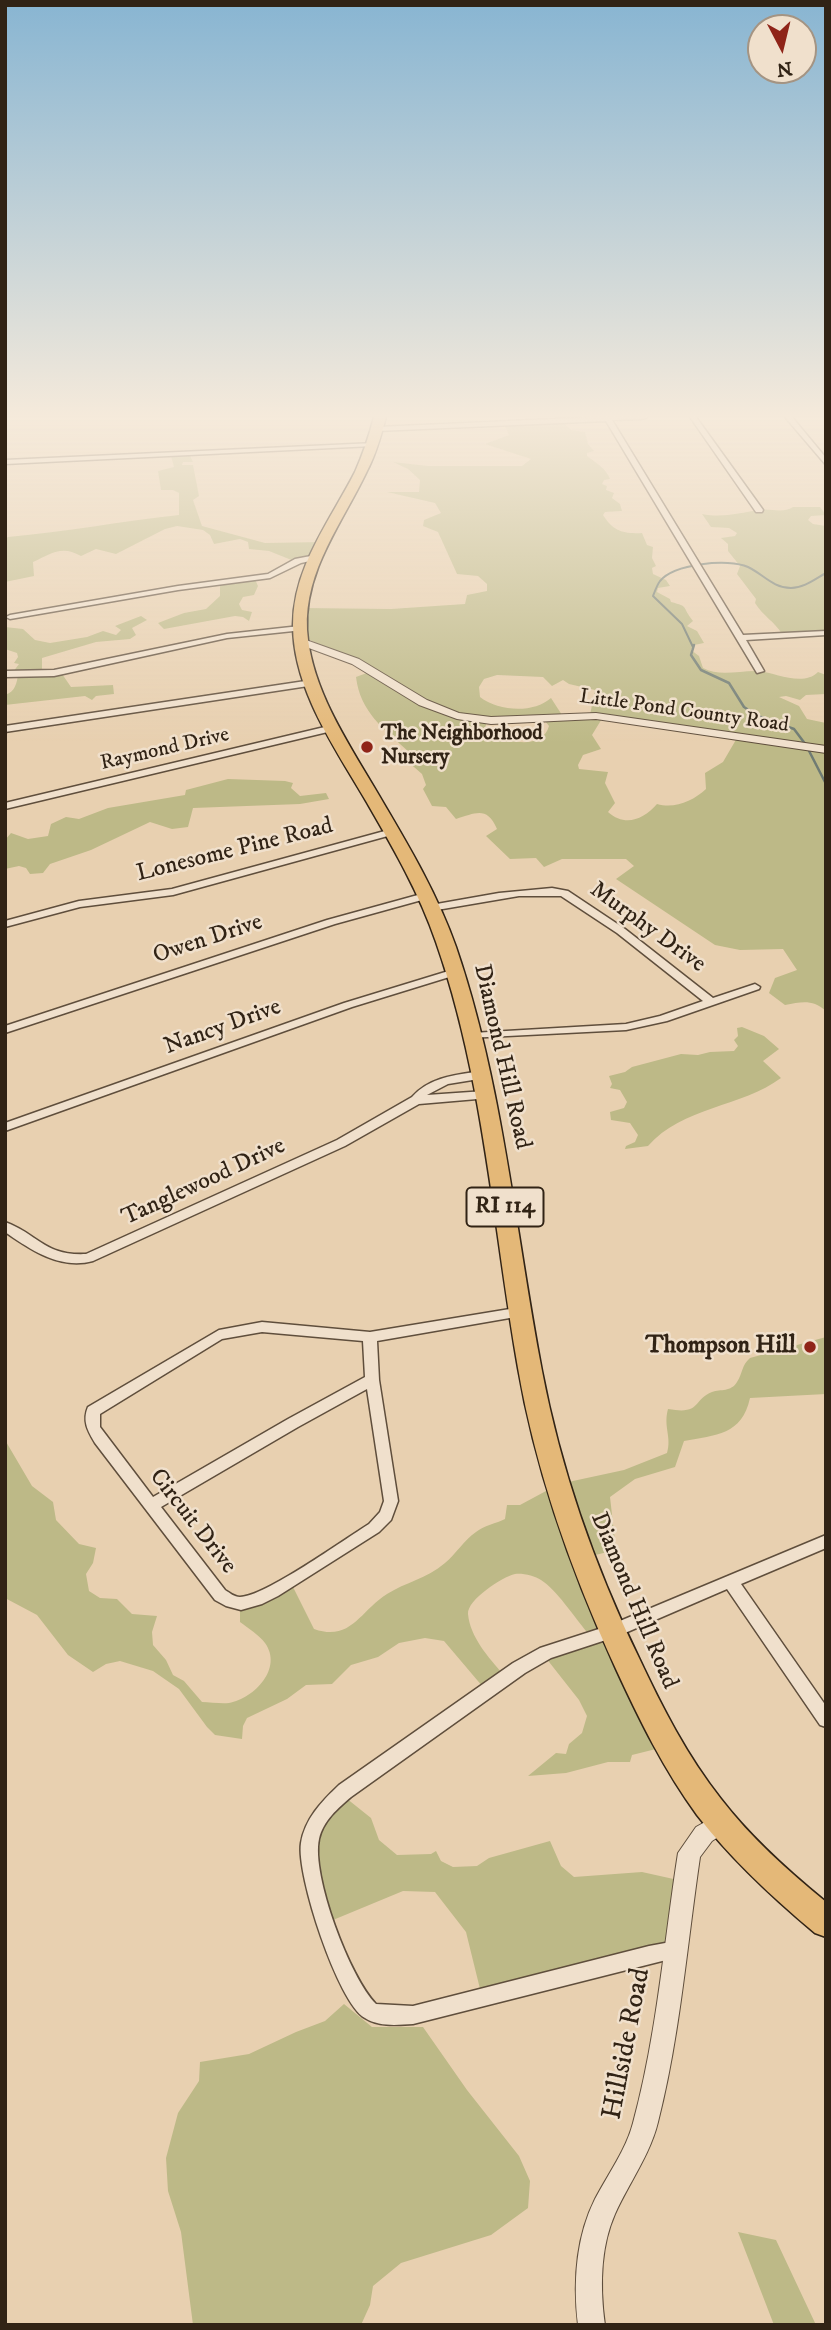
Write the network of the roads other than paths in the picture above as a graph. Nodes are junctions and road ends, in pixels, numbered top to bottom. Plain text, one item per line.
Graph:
1 (331, 526) edge
2 (673, 526) edge
3 (316, 557) junction
4 (10, 617) dead end
5 (826, 633) edge
6 (301, 635) junction
7 (740, 638) junction
8 (760, 671) dead end
9 (5, 674) edge
10 (312, 683) junction
11 (333, 728) junction
12 (5, 729) edge
13 (826, 750) edge
14 (5, 806) edge
15 (392, 832) junction
16 (428, 902) junction
17 (5, 924) edge
18 (455, 972) junction
19 (755, 988) dead end
20 (712, 1003) junction
21 (5, 1030) edge
22 (472, 1036) junction
23 (483, 1085) junction
24 (416, 1100) junction
25 (5, 1127) edge
26 (5, 1226) edge
27 (522, 1312) junction
28 (370, 1337) junction
29 (372, 1380) junction
30 (151, 1506) junction
31 (826, 1541) edge
32 (730, 1581) junction
33 (612, 1632) junction
34 (826, 1720) edge
35 (722, 1823) junction
36 (826, 1922) edge
37 (676, 1950) junction
38 (592, 2325) edge

1 - 3 main road, Diamond Hill Road / RI 114
2 - 7 street
3 - 4 street
3 - 6 main road, Diamond Hill Road / RI 114
5 - 7 street
6 - 9 street
6 - 10 main road, Diamond Hill Road / RI 114
6 - 13 street, Little Pond County Road
7 - 8 street
10 - 11 main road, Diamond Hill Road / RI 114
10 - 12 street
11 - 14 street, Raymond Drive
11 - 15 main road, Diamond Hill Road / RI 114
15 - 16 main road, Diamond Hill Road / RI 114
15 - 17 street, Lonesome Pine Road
16 - 18 main road, Diamond Hill Road / RI 114
16 - 20 street, Murphy Drive
16 - 21 street, Owen Drive
18 - 22 main road, Diamond Hill Road / RI 114
18 - 25 street, Nancy Drive
19 - 20 street, Murphy Drive
20 - 22 street, Murphy Drive
22 - 23 main road, Diamond Hill Road / RI 114
23 - 24 street, Tanglewood Drive
23 - 24 street, Tanglewood Drive
23 - 27 main road, Diamond Hill Road / RI 114
24 - 26 street, Tanglewood Drive
27 - 28 street, Circuit Drive
27 - 33 main road, Diamond Hill Road / RI 114
28 - 29 street, Circuit Drive
28 - 30 street, Circuit Drive
29 - 30 street
29 - 30 street, Circuit Drive
31 - 32 street
32 - 33 street
32 - 34 street
33 - 35 main road, Diamond Hill Road / RI 114
33 - 37 street
35 - 36 main road, Diamond Hill Road / RI 114
35 - 37 street, Hillside Road
37 - 38 street, Hillside Road

